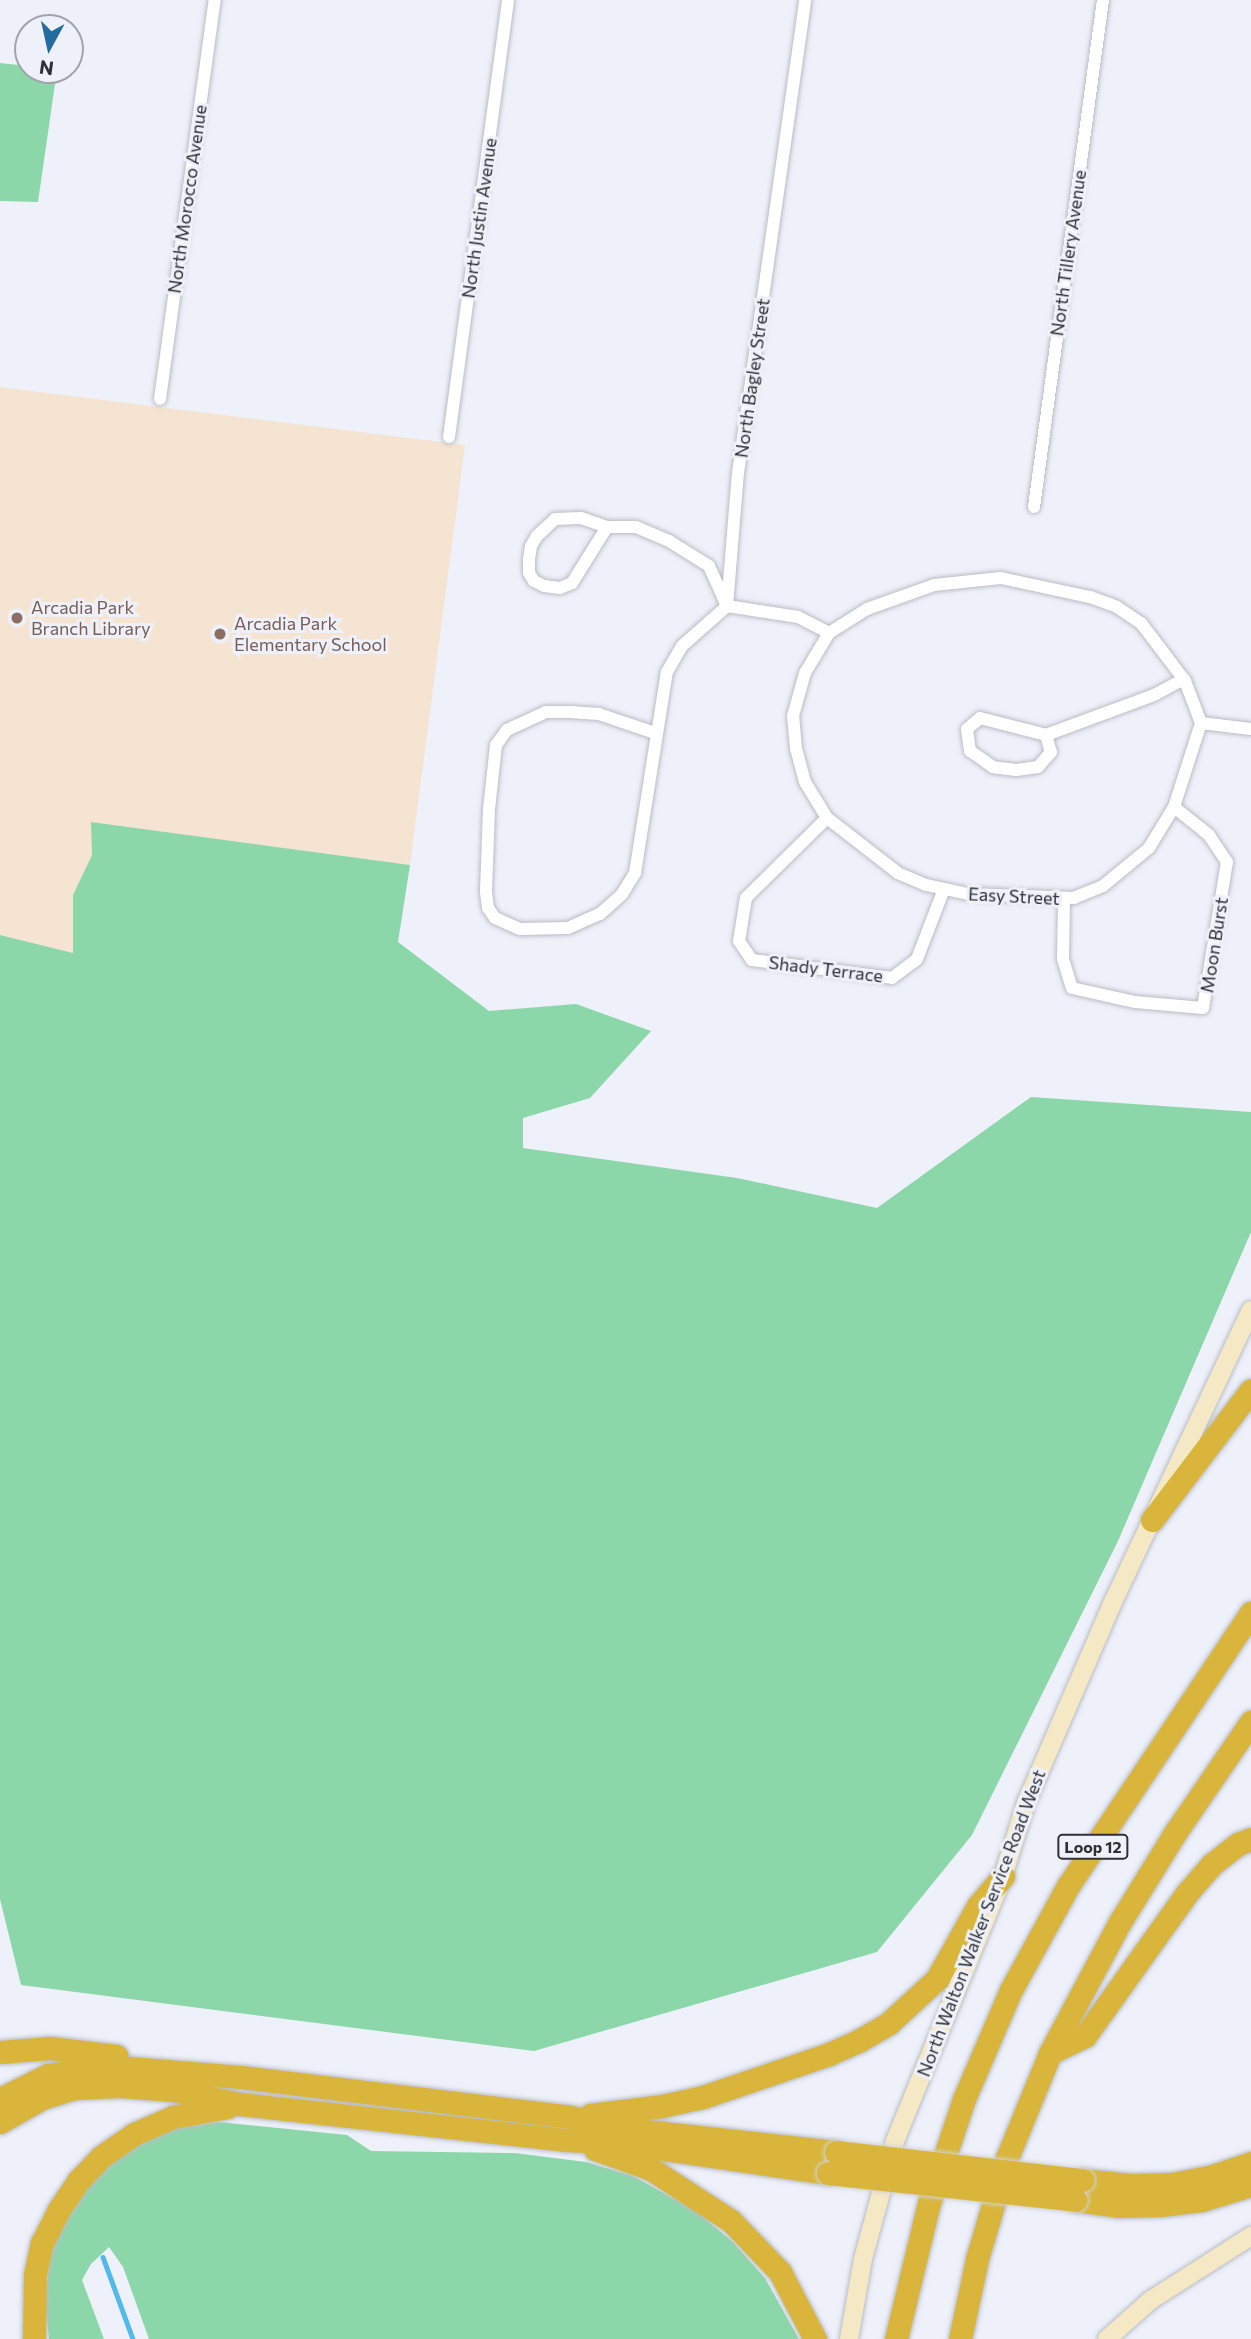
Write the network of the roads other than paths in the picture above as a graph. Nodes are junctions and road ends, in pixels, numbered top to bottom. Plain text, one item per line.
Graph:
1 (215, 0) edge
2 (508, 0) edge
3 (805, 0) edge
4 (1102, 0) edge
5 (160, 399) dead end
6 (449, 437) dead end
7 (1034, 506) dead end
8 (607, 527) junction
9 (727, 606) junction
10 (830, 633) junction
11 (1184, 679) junction
12 (1201, 723) junction
13 (1251, 729) edge
14 (655, 733) junction
15 (1046, 735) junction
16 (1174, 807) junction
17 (827, 818) junction
18 (944, 889) junction
19 (1064, 899) junction
20 (1251, 1310) edge
21 (1251, 1390) edge
22 (1152, 1520) junction
23 (1251, 1613) edge
24 (1251, 1722) edge
25 (1251, 1839) edge
26 (1003, 1876) junction
27 (0, 2052) edge
28 (1050, 2053) junction
29 (241, 2077) junction
30 (0, 2099) edge
31 (240, 2104) junction
32 (570, 2117) junction
33 (0, 2122) edge
34 (565, 2140) junction
35 (832, 2162) junction
36 (1251, 2163) edge
37 (1251, 2185) edge
38 (1079, 2190) junction
39 (1251, 2236) edge
40 (34, 2339) edge
41 (815, 2339) edge
42 (849, 2339) edge
43 (896, 2339) edge
44 (960, 2339) edge
45 (1107, 2339) edge

1 - 5 street, North Morocco Avenue
2 - 6 street, North Justin Avenue
3 - 9 street, North Bagley Street
4 - 7 street, North Tillery Avenue
8 - 8 street
8 - 9 street
9 - 10 street
9 - 14 street
10 - 11 street, Easy Street
10 - 17 street, Easy Street
11 - 12 street, Easy Street
11 - 15 street
12 - 13 street
12 - 16 street, Easy Street
14 - 14 street
15 - 15 street
16 - 19 street, Easy Street
16 - 19 street, Moon Burst
17 - 18 street, Easy Street
17 - 18 street, Shady Terrace
18 - 19 street, Easy Street
20 - 22 main road, North Walton Walker Service Road West
21 - 22 highway
22 - 26 main road, North Walton Walker Service Road West
23 - 43 highway, Loop 12
24 - 28 highway, Loop 12
25 - 28 highway
26 - 32 highway
26 - 42 main road, North Walton Walker Service Road West
27 - 29 highway
28 - 44 highway, Loop 12
29 - 30 highway
29 - 32 highway
31 - 33 highway
31 - 34 highway
31 - 40 highway
32 - 35 highway
34 - 35 highway
34 - 41 highway
35 - 38 highway, bridge
36 - 38 highway
37 - 38 highway
39 - 45 main road

